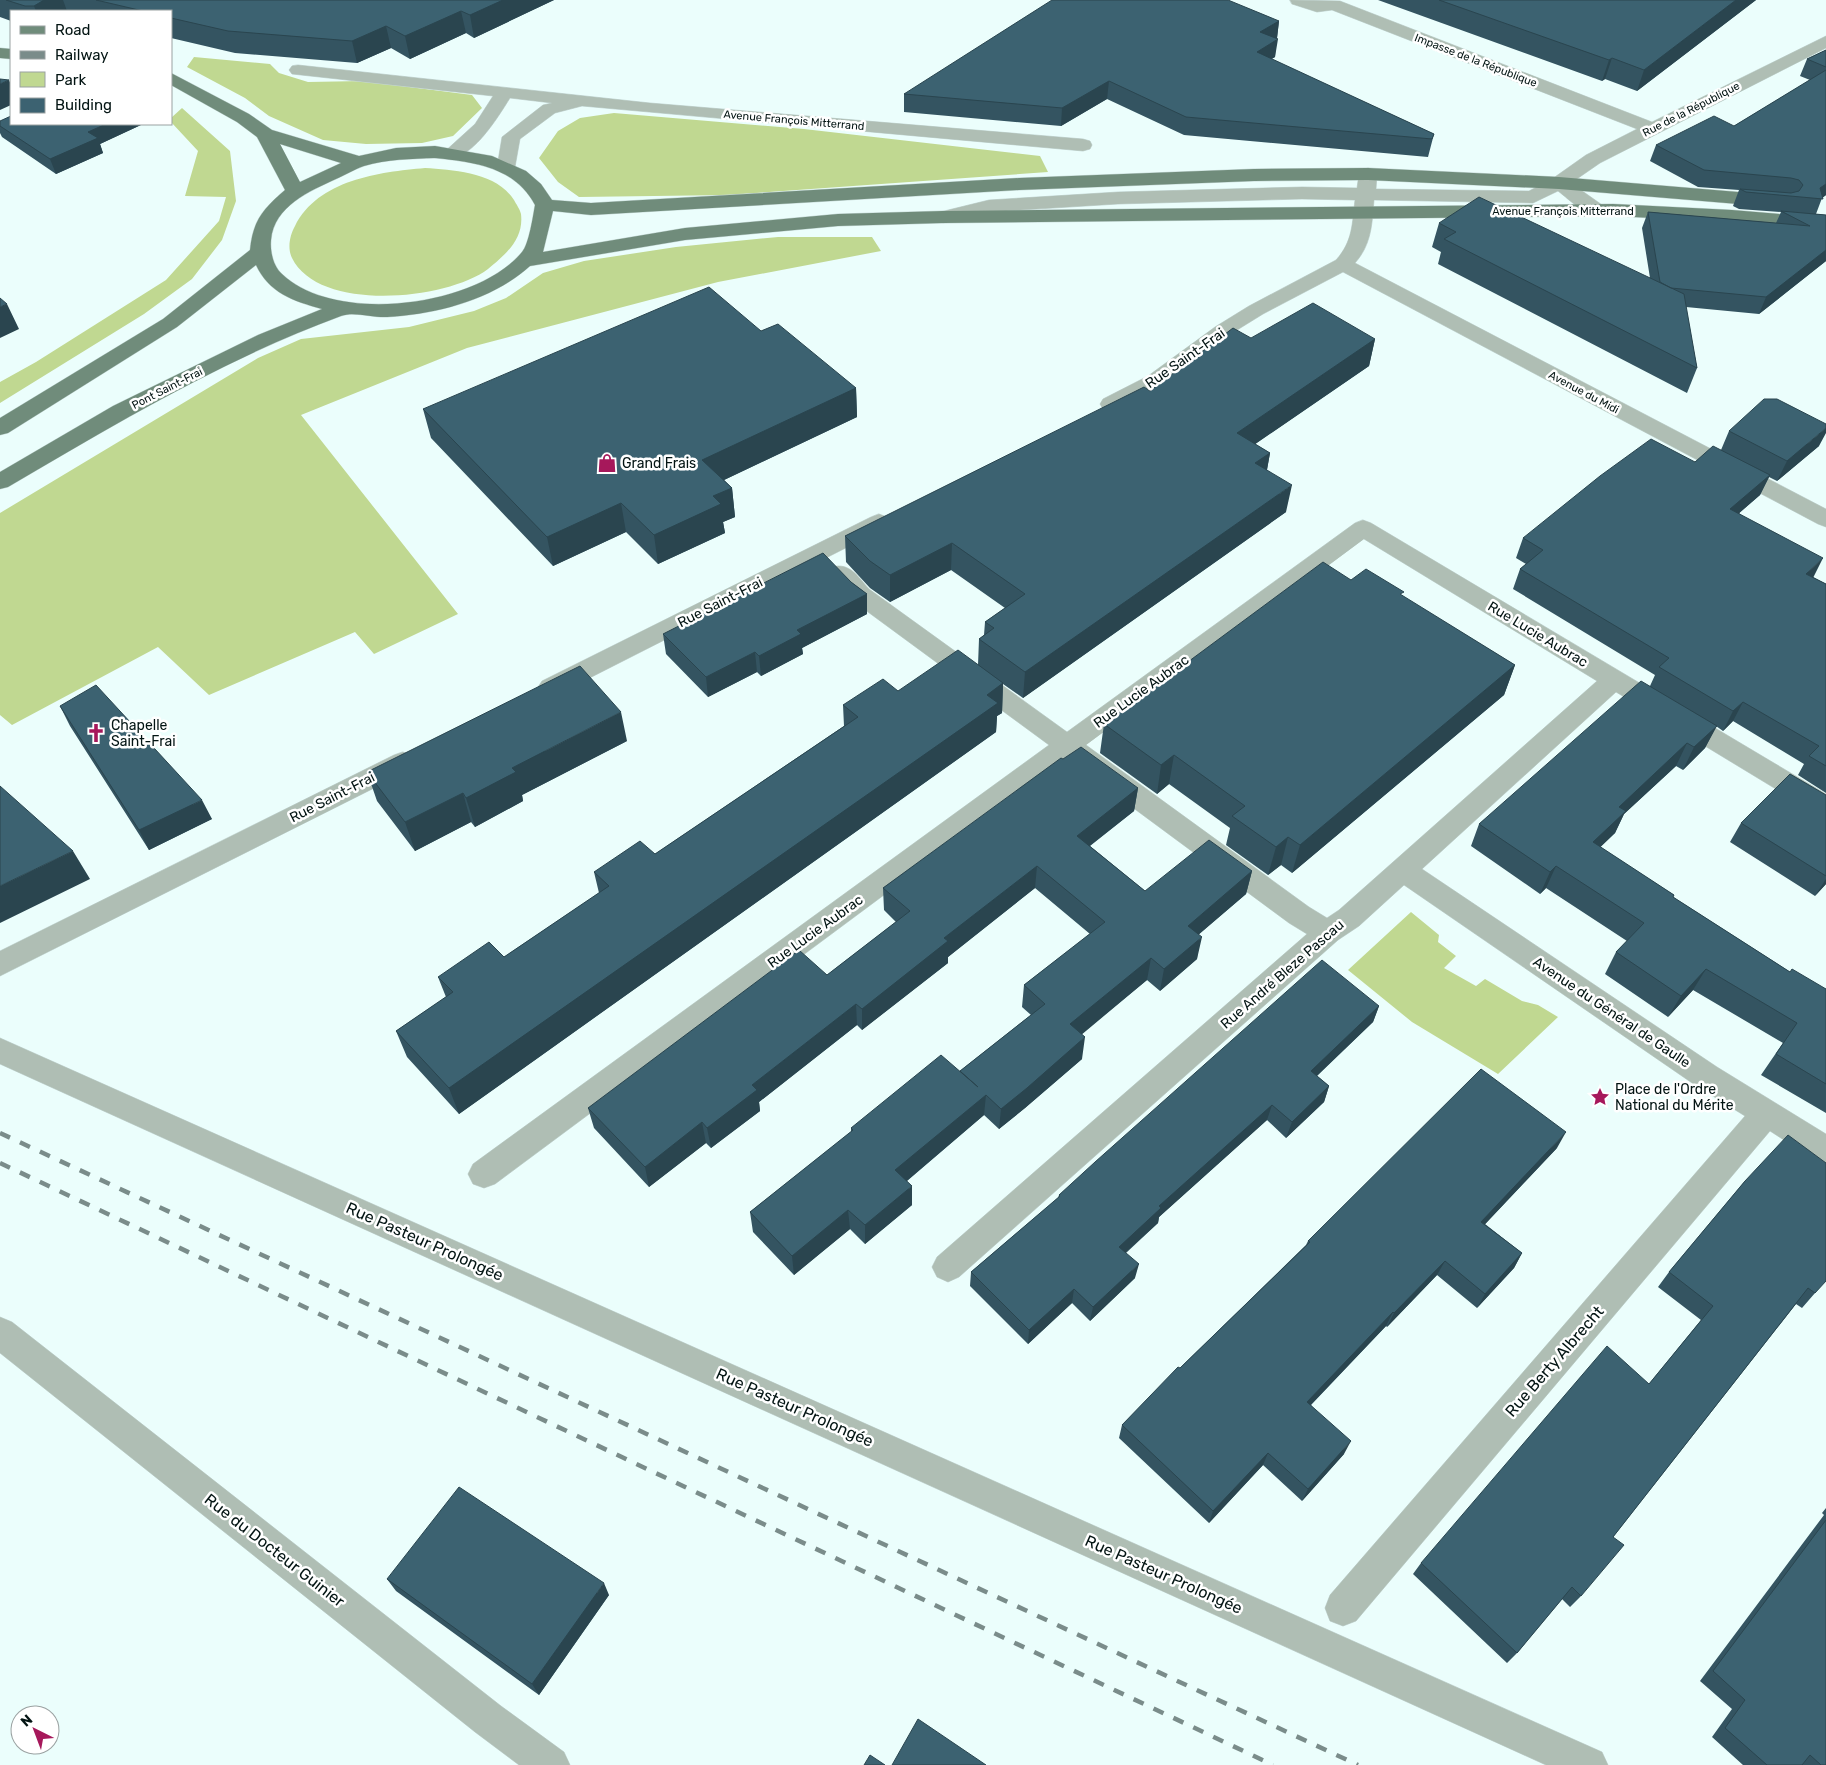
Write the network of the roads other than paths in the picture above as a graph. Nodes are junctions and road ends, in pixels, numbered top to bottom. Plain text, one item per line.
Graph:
1 (1298, 0) edge
2 (1826, 41) edge
3 (298, 70) dead end
4 (172, 79) edge
5 (506, 92) junction
6 (589, 101) junction
7 (1652, 128) junction
8 (265, 134) junction
9 (1083, 145) dead end
10 (451, 154) junction
11 (358, 162) junction
12 (506, 167) junction
13 (1368, 174) junction
14 (1559, 184) junction
15 (295, 191) junction
16 (1788, 202) edge
17 (545, 205) junction
18 (1364, 205) junction
19 (1598, 211) junction
20 (943, 217) junction
21 (1826, 224) edge
22 (260, 252) junction
23 (524, 261) junction
24 (1343, 264) junction
25 (342, 308) junction
26 (1088, 416) edge
27 (0, 428) edge
28 (0, 482) edge
29 (898, 512) edge
30 (1826, 519) edge
31 (820, 552) junction
32 (1614, 680) junction
33 (532, 696) edge
34 (1067, 746) junction
35 (426, 750) edge
36 (1826, 807) edge
37 (1402, 870) junction
38 (1328, 932) junction
39 (0, 964) edge
40 (0, 1050) edge
41 (1766, 1114) junction
42 (1826, 1150) edge
43 (484, 1174) dead end
44 (948, 1267) dead end
45 (0, 1333) edge
46 (1343, 1608) dead end
47 (551, 1765) edge
48 (1590, 1765) edge

1 - 7 street, Impasse de la République
2 - 7 street, Rue de la République
3 - 5 street, Avenue François Mitterrand
4 - 8 main road
5 - 6 street, Avenue François Mitterrand
5 - 10 street
6 - 9 street, Avenue François Mitterrand
6 - 12 street
7 - 14 street, Rue de la République
8 - 11 main road
8 - 15 main road
10 - 11 main road
10 - 12 main road
11 - 15 main road
12 - 17 main road
13 - 14 main road, Avenue François Mitterrand
13 - 17 main road, Avenue François Mitterrand
13 - 18 street, Rue Saint-Frai
14 - 16 main road, Avenue François Mitterrand
14 - 18 street, Rue de la République
14 - 19 street
15 - 22 main road
17 - 23 main road
18 - 19 main road, Avenue François Mitterrand
18 - 20 main road, Avenue François Mitterrand
18 - 20 street, Rue de la République
18 - 24 street, Rue Saint-Frai
19 - 21 main road, Avenue François Mitterrand
20 - 23 main road, Avenue François Mitterrand
22 - 25 main road
22 - 27 main road
23 - 25 main road
24 - 26 street, Rue Saint-Frai
24 - 30 street, Avenue du Midi
25 - 28 main road, Pont Saint-Frai
29 - 31 street, Rue Saint-Frai
31 - 33 street, Rue Saint-Frai
31 - 34 street
32 - 34 street, Rue Lucie Aubrac
32 - 36 street, Rue Lucie Aubrac
32 - 37 street, Rue André Bleze Pascau
34 - 38 street
34 - 43 street, Rue Lucie Aubrac
35 - 39 street, Rue Saint-Frai
37 - 38 street, Rue André Bleze Pascau
37 - 41 street, Avenue du Général de Gaulle
38 - 44 street, Rue André Bleze Pascau
40 - 48 street, Rue Pasteur Prolongée
41 - 42 street, Avenue du Général de Gaulle
41 - 46 street, Rue Berty Albrecht
45 - 47 street, Rue du Docteur Guinier

